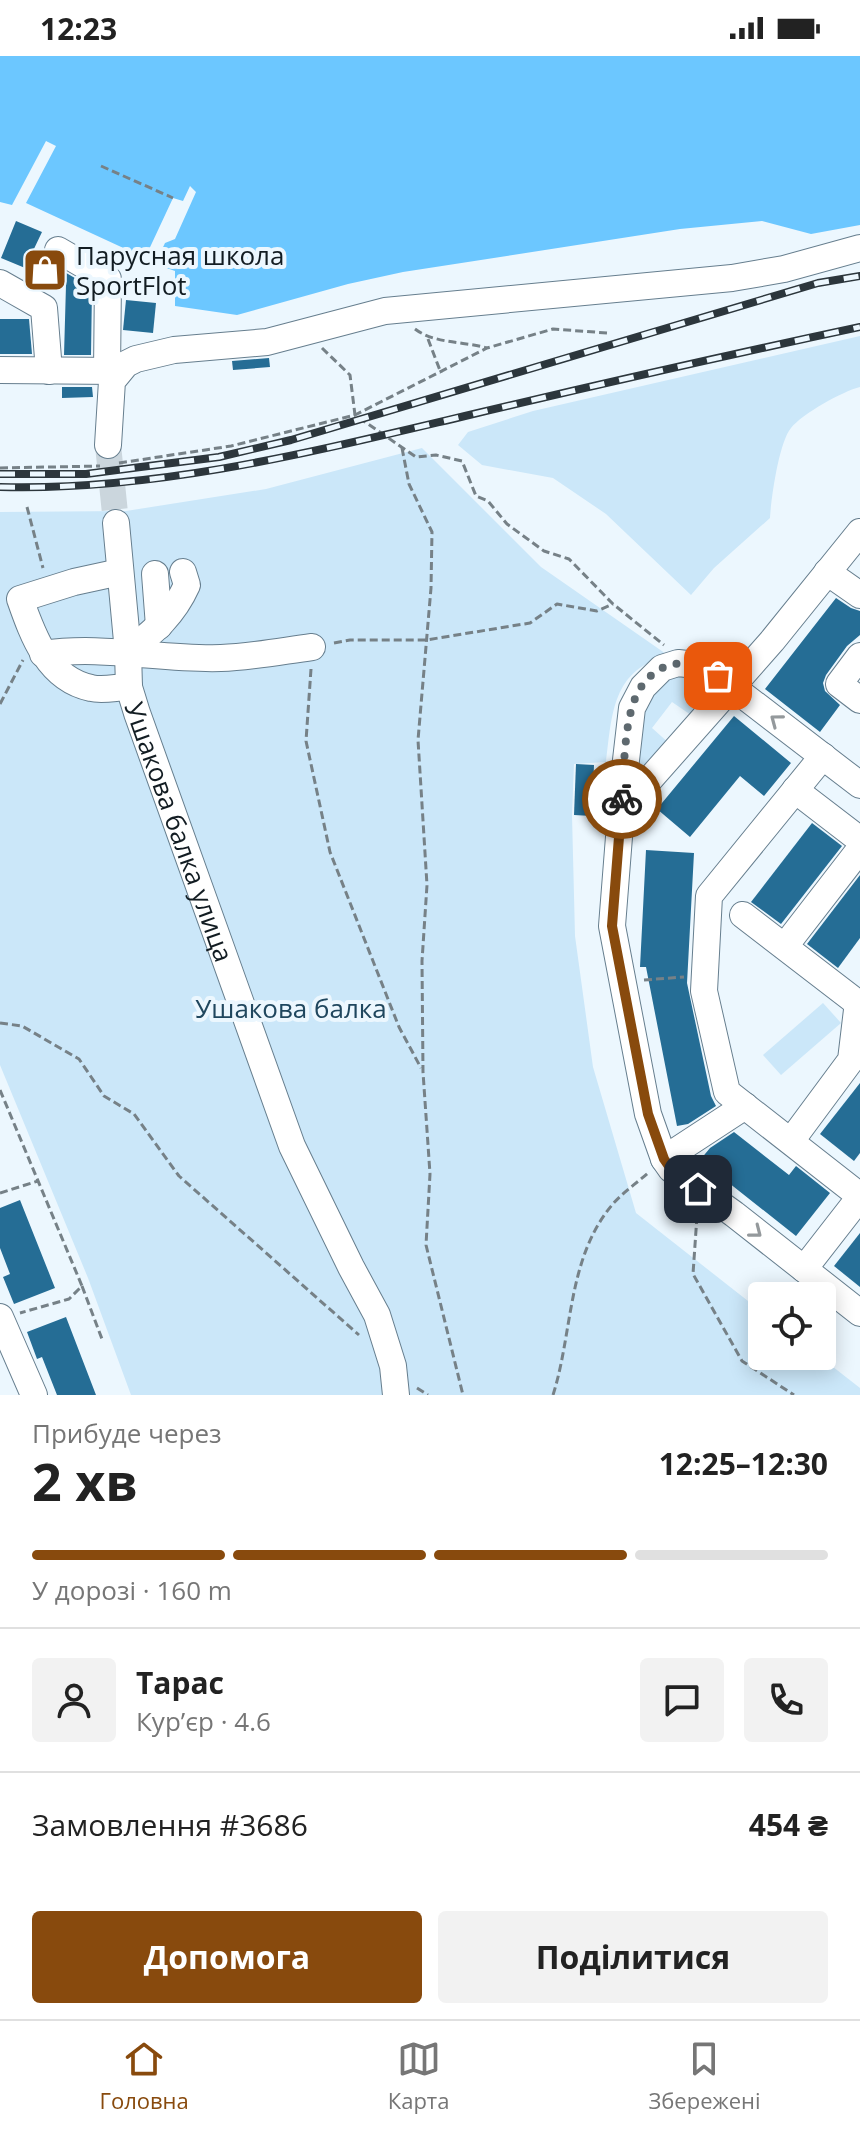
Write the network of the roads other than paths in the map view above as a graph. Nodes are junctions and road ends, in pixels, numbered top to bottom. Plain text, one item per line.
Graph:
1 (860, 248) edge
2 (58, 250) dead end
3 (0, 283) edge
4 (0, 370) edge
5 (49, 371) junction
6 (112, 371) junction
7 (108, 445) tunnel mouth
8 (116, 523) tunnel mouth
9 (860, 532) edge
10 (120, 572) junction
11 (183, 572) dead end
12 (827, 572) junction
13 (155, 574) dead end
14 (860, 595) edge
15 (159, 626) junction
16 (38, 646) junction
17 (312, 647) road end
18 (128, 652) junction
19 (860, 656) edge
20 (732, 686) junction
21 (129, 687) junction
22 (860, 700) edge
23 (823, 756) junction
24 (860, 785) edge
25 (795, 790) junction
26 (620, 813) junction
27 (860, 840) edge
28 (860, 849) edge
29 (743, 915) dead end
30 (785, 946) junction
31 (860, 1006) edge
32 (745, 1106) junction
33 (791, 1141) junction
34 (664, 1159) junction
35 (858, 1204) edge
36 (804, 1269) junction
37 (860, 1313) edge
38 (0, 1318) edge
39 (34, 1395) edge
40 (396, 1395) edge

1 - 6 street
2 - 6 street
3 - 5 street
4 - 5 street
5 - 6 street
6 - 7 street
8 - 10 street, Ушакова балка улица
9 - 12 street
10 - 16 street
10 - 18 street, Ушакова балка улица
11 - 15 street
12 - 14 street
12 - 20 street
13 - 15 street
15 - 18 street
16 - 18 street
16 - 21 street
17 - 18 street
18 - 21 street, Ушакова балка улица
19 - 22 street
23 -> 20 street
20 - 26 street
20 - 26 street
21 - 40 street, Ушакова балка улица
23 - 24 street
23 - 25 street
25 - 27 street
25 - 32 street
26 - 34 street
28 - 30 street
29 - 30 street
30 - 31 street
31 - 33 street
32 - 33 street
32 - 34 street
33 - 35 street
34 -> 36 street
35 - 36 street
36 - 37 street
38 - 39 street

